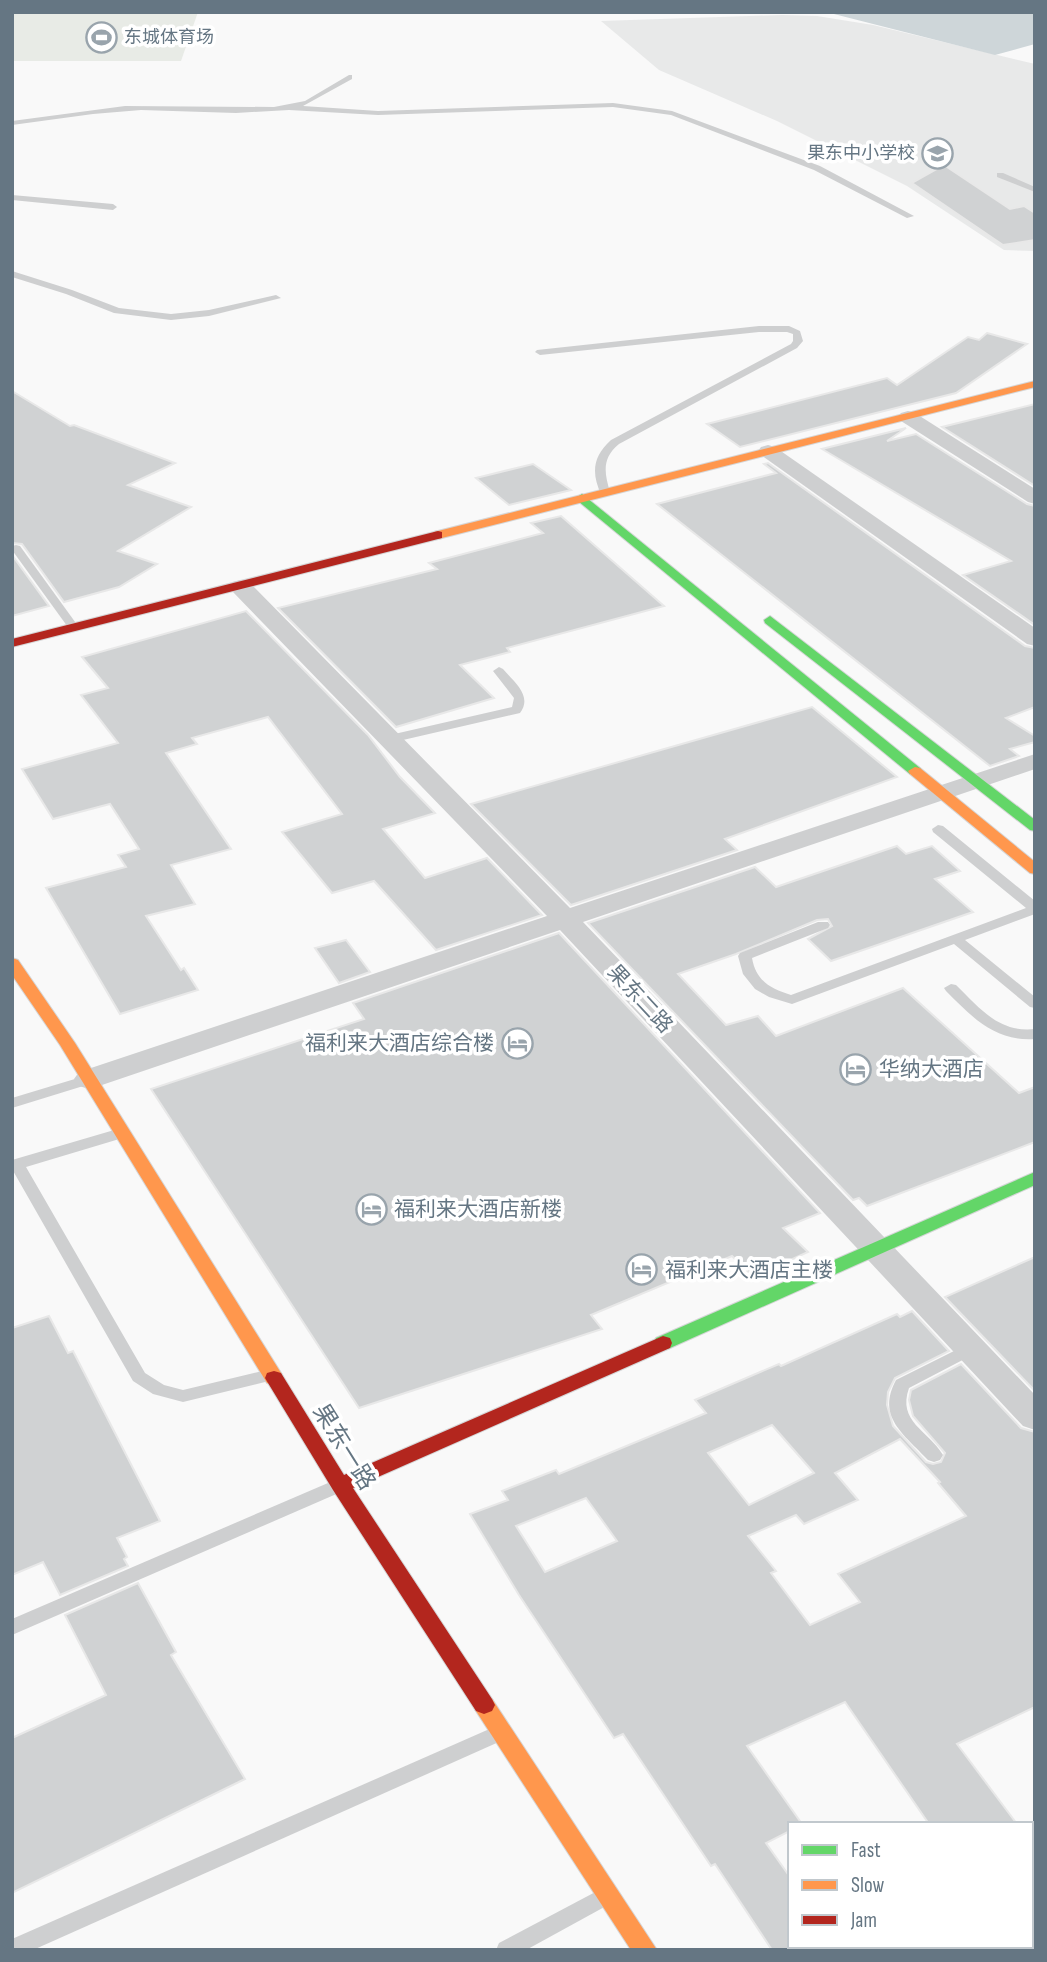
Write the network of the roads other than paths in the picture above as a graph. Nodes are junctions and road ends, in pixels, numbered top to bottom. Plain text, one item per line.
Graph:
1 (349, 78) dead end
2 (291, 108) junction
3 (12, 123) edge
4 (1000, 175) dead end
5 (1035, 190) edge
6 (12, 197) edge
7 (113, 207) dead end
8 (910, 216) dead end
9 (12, 274) edge
10 (276, 298) dead end
11 (540, 352) dead end
12 (1035, 384) edge
13 (908, 417) junction
14 (768, 451) junction
15 (605, 492) junction
16 (582, 498) junction
17 (1035, 498) edge
18 (627, 509) dead end
19 (16, 548) dead end
20 (241, 587) junction
21 (757, 611) dead end
22 (74, 628) junction
23 (1035, 639) edge
24 (12, 643) edge
25 (499, 671) dead end
26 (390, 739) junction
27 (1035, 761) edge
28 (975, 780) junction
29 (940, 794) junction
30 (1035, 827) edge
31 (938, 830) dead end
32 (1035, 870) edge
33 (1035, 909) edge
34 (565, 919) junction
35 (823, 925) dead end
36 (956, 939) junction
37 (12, 962) edge
38 (951, 988) dead end
39 (1035, 1004) edge
40 (1035, 1034) edge
41 (89, 1079) junction
42 (12, 1103) edge
43 (121, 1133) junction
44 (14, 1165) edge
45 (1035, 1178) edge
46 (875, 1249) junction
47 (970, 1349) junction
48 (272, 1375) junction
49 (1035, 1417) edge
50 (934, 1455) dead end
51 (340, 1485) junction
52 (12, 1627) edge
53 (502, 1731) junction
54 (608, 1894) junction
55 (12, 1949) edge
56 (506, 1950) edge
57 (645, 1950) edge

1 - 2 lane
2 - 3 lane
2 - 8 lane
4 - 5 lane
6 - 7 lane
9 - 10 lane
11 - 15 lane
12 - 13 street
13 - 14 street
13 - 17 street
14 - 15 street
14 - 23 street
15 - 16 street
15 - 18 street
16 - 20 street
16 - 29 street
19 - 22 lane
20 - 22 street
20 - 26 street, 果东二路
21 - 28 street
22 - 24 street
25 - 26 lane
26 - 34 street, 果东二路
27 - 28 street
28 - 29 street
28 - 30 street
29 - 32 street
29 - 34 street
31 - 33 lane
33 - 36 lane
34 - 41 street
34 - 46 street, 果东二路
35 - 36 lane
36 - 39 lane
37 - 41 street, 果东一路
38 - 40 lane
41 - 42 lane
41 - 43 street, 果东一路
43 - 44 lane
43 - 48 street, 果东一路
44 - 48 lane
45 - 46 street
46 - 47 street, 果东二路
46 - 51 street
47 - 49 street, 果东二路
47 - 50 lane
48 - 51 street, 果东一路
51 - 52 lane
51 - 53 street, 果东一路
53 - 54 street, 果东一路
53 - 55 lane
54 - 56 lane
54 - 57 street, 果东一路

